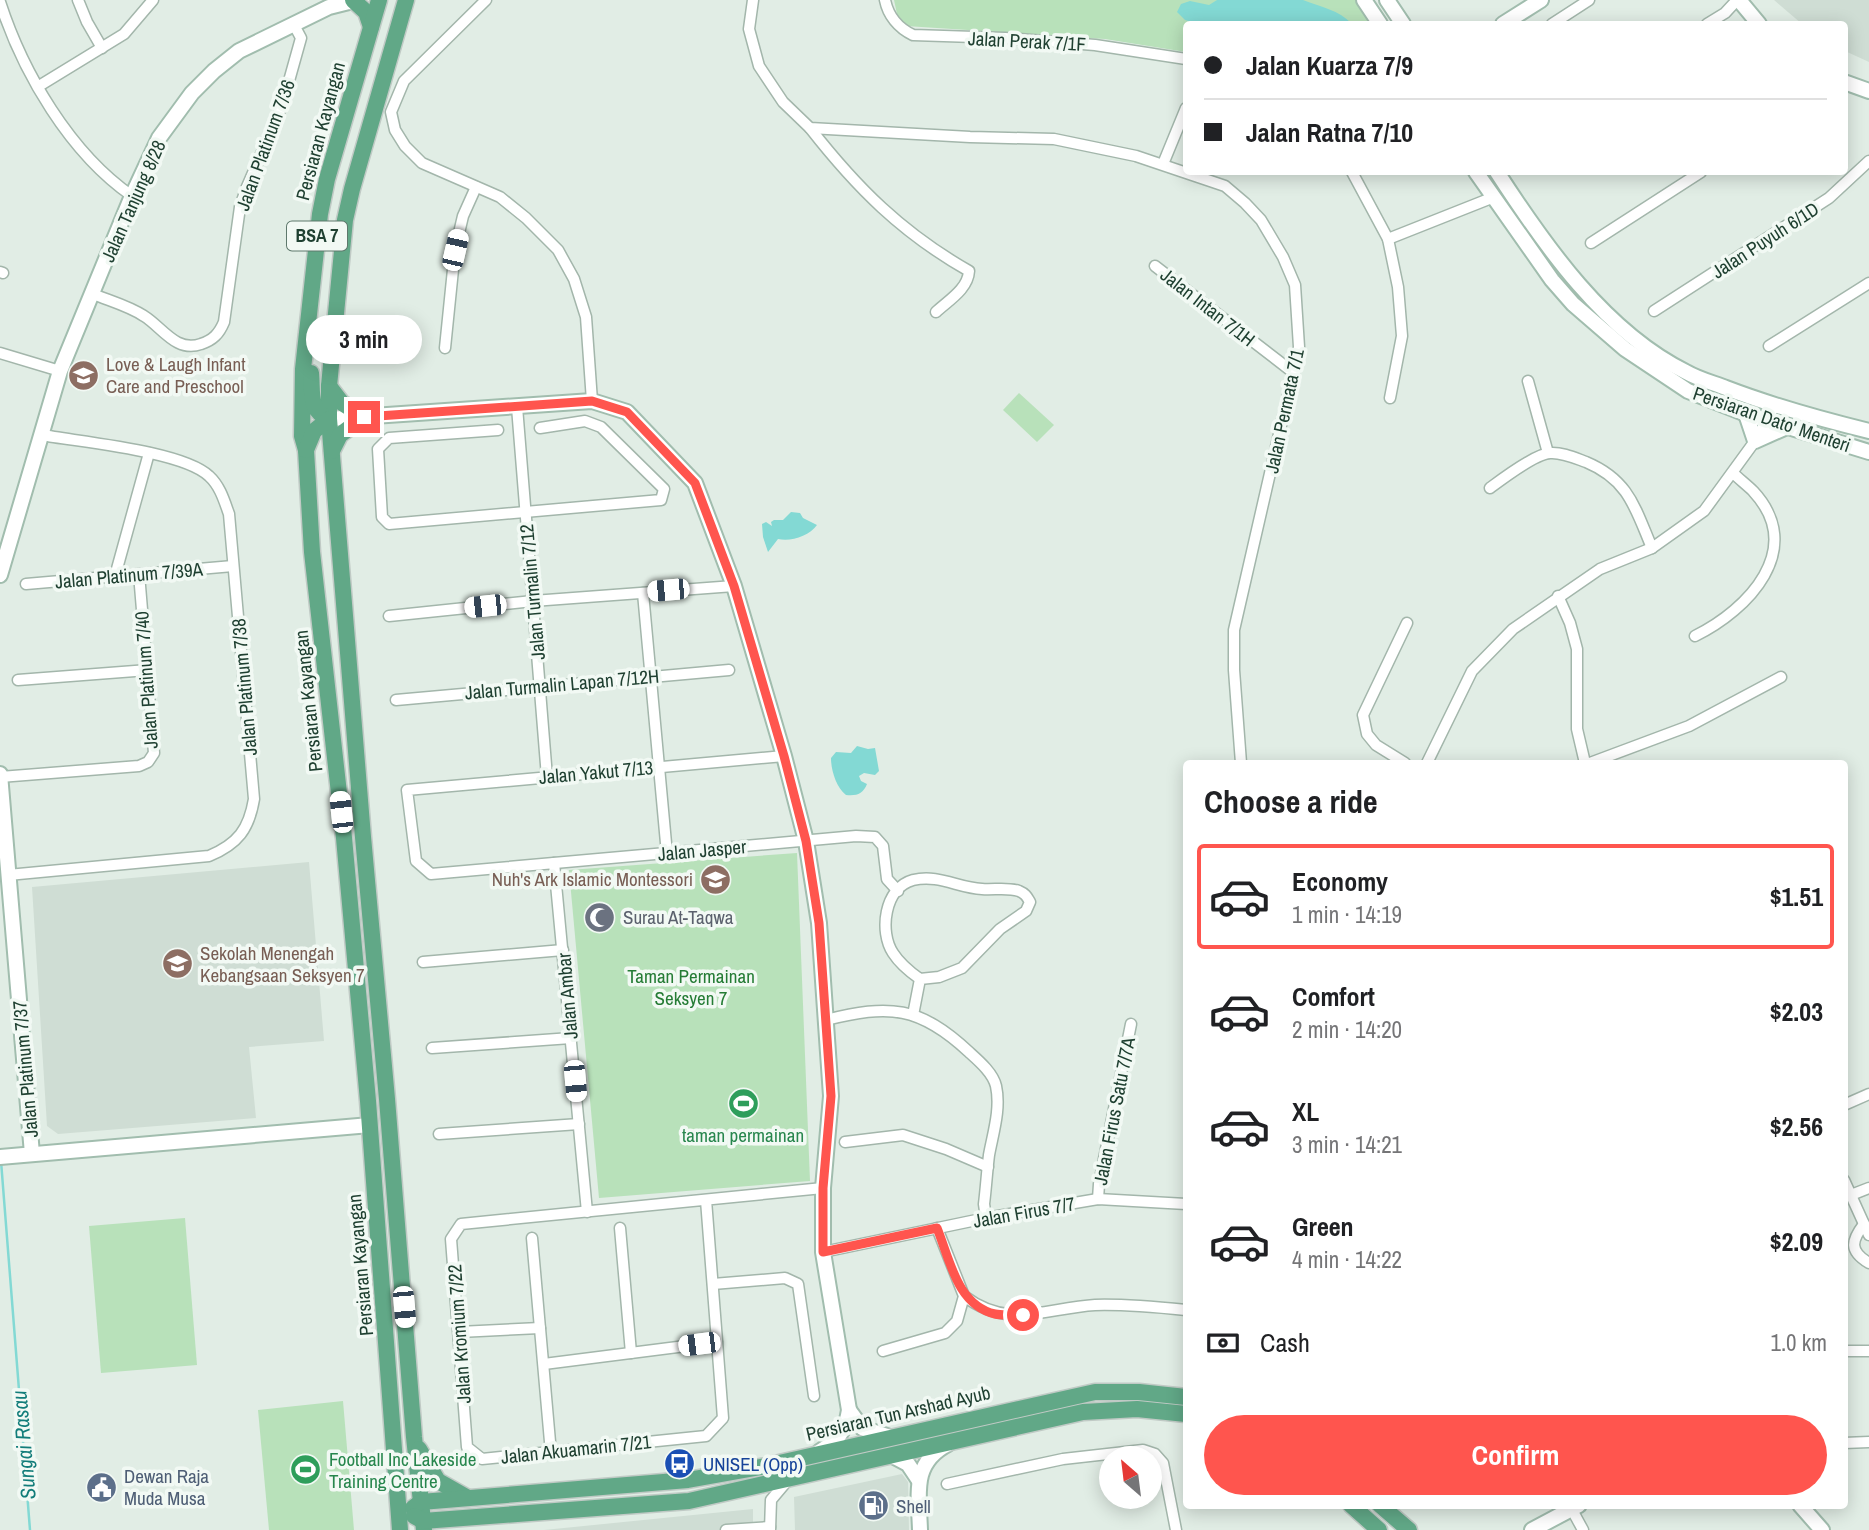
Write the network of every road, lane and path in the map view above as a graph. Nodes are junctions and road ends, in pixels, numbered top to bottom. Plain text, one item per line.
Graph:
1 (78, 0) edge
2 (153, 0) edge
3 (354, 0) edge
4 (379, 0) edge
5 (406, 0) edge
6 (486, 0) edge
7 (753, 0) edge
8 (885, 0) edge
9 (1364, 0) edge
10 (1387, 0) edge
11 (1541, 0) edge
12 (1590, 0) edge
13 (1738, 0) edge
14 (0, 2) edge
15 (1378, 21) edge
16 (1401, 21) edge
17 (1508, 21) edge
18 (1557, 21) edge
19 (1712, 21) edge
20 (1756, 21) edge
21 (293, 23) junction
22 (371, 27) junction
23 (102, 48) junction
24 (1183, 59) edge
25 (1848, 83) edge
26 (39, 86) junction
27 (1869, 91) edge
28 (1183, 115) edge
29 (810, 128) junction
30 (1869, 161) edge
31 (1163, 164) junction
32 (1183, 171) edge
33 (1194, 175) edge
34 (1354, 175) edge
35 (1478, 175) edge
36 (1499, 175) edge
37 (1696, 175) edge
38 (476, 187) junction
39 (132, 196) junction
40 (1494, 197) junction
41 (1388, 239) junction
42 (1591, 243) dead end
43 (1155, 266) dead end
44 (1869, 283) edge
45 (93, 294) junction
46 (1654, 311) dead end
47 (936, 312) dead end
48 (307, 336) junction
49 (1769, 346) dead end
50 (445, 348) dead end
51 (0, 353) edge
52 (60, 371) junction
53 (1294, 373) junction
54 (1528, 381) dead end
55 (329, 386) junction
56 (1390, 398) dead end
57 (592, 401) junction
58 (517, 407) junction
59 (1771, 413) junction
60 (1746, 414) junction
61 (364, 417) junction
62 (329, 419) junction
63 (1789, 426) junction
64 (540, 428) dead end
65 (498, 430) dead end
66 (1869, 431) edge
67 (42, 435) junction
68 (1755, 441) junction
69 (306, 450) junction
70 (1869, 452) edge
71 (149, 453) junction
72 (330, 453) junction
73 (1548, 453) junction
74 (1732, 473) junction
75 (1490, 488) dead end
76 (526, 512) junction
77 (1652, 548) junction
78 (233, 566) junction
79 (139, 574) junction
80 (0, 576) edge
81 (115, 576) junction
82 (26, 584) dead end
83 (734, 586) junction
84 (643, 593) junction
85 (1558, 596) junction
86 (533, 601) junction
87 (388, 616) dead end
88 (1408, 623) dead end
89 (1695, 636) dead end
90 (148, 670) junction
91 (729, 670) dead end
92 (650, 676) junction
93 (1781, 677) dead end
94 (18, 680) dead end
95 (540, 685) junction
96 (396, 700) dead end
97 (784, 756) junction
98 (1241, 760) edge
99 (1400, 760) edge
100 (1428, 760) edge
101 (1583, 760) edge
102 (1598, 760) edge
103 (659, 767) junction
104 (0, 776) edge
105 (547, 777) junction
106 (806, 841) junction
107 (667, 853) junction
108 (554, 863) junction
109 (431, 874) joint
110 (8, 875) junction
111 (898, 891) junction
112 (562, 950) junction
113 (423, 962) dead end
114 (920, 979) junction
115 (913, 1015) junction
116 (826, 1020) junction
117 (1131, 1024) dead end
118 (571, 1038) junction
119 (432, 1048) dead end
120 (1869, 1094) edge
121 (1848, 1103) edge
122 (579, 1124) junction
123 (370, 1125) junction
124 (439, 1134) dead end
125 (845, 1142) dead end
126 (32, 1154) junction
127 (8, 1156) edge
128 (988, 1167) junction
129 (823, 1188) junction
130 (1869, 1188) edge
131 (1848, 1189) edge
132 (1851, 1195) junction
133 (1098, 1199) junction
134 (706, 1200) junction
135 (1183, 1203) edge
136 (587, 1212) junction
137 (986, 1218) junction
138 (1864, 1224) junction
139 (620, 1228) dead end
140 (937, 1228) junction
141 (1869, 1235) edge
142 (532, 1238) dead end
143 (823, 1252) junction
144 (1869, 1262) edge
145 (713, 1284) junction
146 (964, 1296) junction
147 (1183, 1310) edge
148 (540, 1328) junction
149 (458, 1332) junction
150 (717, 1342) junction
151 (883, 1351) dead end
152 (1848, 1351) edge
153 (1869, 1351) edge
154 (631, 1353) junction
155 (544, 1364) junction
156 (814, 1396) dead end
157 (1183, 1397) edge
158 (393, 1409) junction
159 (849, 1410) junction
160 (1183, 1414) edge
161 (414, 1437) junction
162 (890, 1437) junction
163 (952, 1441) junction
164 (1869, 1442) edge
165 (1848, 1443) edge
166 (467, 1447) joint
167 (819, 1452) junction
168 (551, 1453) junction
169 (891, 1455) junction
170 (918, 1479) junction
171 (787, 1481) junction
172 (947, 1485) dead end
173 (753, 1488) junction
174 (470, 1499) junction
175 (771, 1500) junction
176 (414, 1507) junction
177 (1355, 1509) edge
178 (1385, 1509) edge
179 (1571, 1509) edge
180 (1576, 1509) edge
181 (1804, 1509) edge
182 (475, 1517) junction
183 (419, 1527) edge
184 (770, 1528) edge
185 (748, 1529) edge
186 (400, 1530) edge
187 (452, 1530) edge
188 (726, 1530) edge
189 (920, 1530) edge
190 (1176, 1530) edge
191 (1379, 1530) edge
192 (1409, 1530) edge
193 (1532, 1530) edge
194 (1583, 1530) edge
195 (1822, 1530) edge

1 - 23 street
2 - 23 street
3 - 21 street, Jalan Tanjung 8/28
3 - 22 main road
4 - 22 main road, Persiaran Kayangan / BSA 7
5 - 55 main road, Persiaran Kayangan / BSA 7
6 - 38 street
7 - 29 street
8 - 24 street, Jalan Perak 7/1F
9 - 15 street
10 - 16 street
11 - 17 street
12 - 18 street
13 - 19 street
13 - 20 street
14 - 26 street
21 - 39 street, Jalan Tanjung 8/28
21 - 45 street, Jalan Platinum 7/36
22 - 48 main road, Persiaran Kayangan / BSA 7
23 - 26 street
25 - 27 street
26 - 39 street
28 - 31 street
29 - 31 street, Jalan Permata 7/1
29 - 47 street
30 - 46 street, Jalan Puyuh 6/1D
31 - 32 street, Jalan Permata 7/1
33 - 53 street, Jalan Permata 7/1
34 - 41 street
35 - 40 street, Persiaran Dato' Menteri
36 - 59 street, Persiaran Dato' Menteri
37 - 42 street
38 - 50 street
38 - 57 street
39 - 45 street, Jalan Tanjung 8/28
40 - 41 street
40 - 60 street, Persiaran Dato' Menteri
41 - 56 street
43 - 53 street, Jalan Intan 7/1H
44 - 49 street
45 - 52 street, Jalan Tanjung 8/28
48 - 62 main road
48 - 69 main road, Persiaran Kayangan / BSA 7
51 - 52 street
52 - 67 street
53 - 98 street, Jalan Permata 7/1
54 - 73 street
55 - 61 main road
55 - 62 main road, Persiaran Kayangan / BSA 7
57 - 58 street
57 - 83 street
58 - 61 street
58 - 76 street, Jalan Turmalin 7/12
59 - 60 street, Persiaran Dato' Menteri
59 - 63 street, Persiaran Dato' Menteri
59 - 66 street, Persiaran Dato' Menteri
59 - 68 street
60 - 68 street
61 - 62 street
61 - 72 main road
62 - 69 main road
62 - 72 main road, Persiaran Kayangan / BSA 7
63 - 68 street
63 - 70 street, Persiaran Dato' Menteri
64 - 76 street
65 - 76 street
67 - 71 street, Jalan Platinum 7/38
67 - 80 street
68 - 74 street
69 - 123 main road, Persiaran Kayangan / BSA 7
71 - 78 street, Jalan Platinum 7/38
71 - 81 street
72 - 161 main road, Persiaran Kayangan / BSA 7
73 - 75 street
73 - 77 street
74 - 77 street
74 - 89 street
76 - 86 street, Jalan Turmalin 7/12
77 - 85 street
78 - 79 street, Jalan Platinum 7/39A
78 - 110 street, Jalan Platinum 7/38
79 - 81 street, Jalan Platinum 7/39A
79 - 90 street, Jalan Platinum 7/40
81 - 82 street, Jalan Platinum 7/39A
83 - 84 street
83 - 97 street
84 - 86 street
84 - 92 street
85 - 100 street
85 - 101 street
86 - 87 street
86 - 95 street, Jalan Turmalin 7/12
88 - 99 street
90 - 94 street
90 - 104 street, Jalan Platinum 7/40
91 - 92 street, Jalan Turmalin Lapan 7/12H
92 - 95 street, Jalan Turmalin Lapan 7/12H
92 - 103 street
93 - 102 street
95 - 96 street, Jalan Turmalin Lapan 7/12H
95 - 105 street, Jalan Turmalin 7/12
97 - 103 street, Jalan Yakut 7/13
97 - 106 street
103 - 105 street, Jalan Yakut 7/13
103 - 107 street
104 - 110 street, Jalan Platinum 7/37
105 - 109 street, Jalan Yakut 7/13
106 - 107 street, Jalan Jasper
106 - 111 street, Jalan Jasper
106 - 116 street
107 - 108 street, Jalan Jasper
108 - 109 street, Jalan Jasper
108 - 112 street, Jalan Ambar
110 - 126 street, Jalan Platinum 7/37
111 - 114 street
111 - 114 street
112 - 113 street
112 - 118 street, Jalan Ambar
114 - 115 street
115 - 116 street
115 - 128 street
116 - 129 street
117 - 133 street, Jalan Firus Satu 7/7A
118 - 119 street
118 - 122 street, Jalan Ambar
120 - 121 street
122 - 124 street
122 - 136 street, Jalan Ambar
123 - 126 street
123 - 158 main road, Persiaran Kayangan / BSA 7
125 - 128 street
126 - 127 street
128 - 137 street
129 - 134 street
129 - 143 street
130 - 132 street
131 - 132 street
132 - 138 street
133 - 135 street, Jalan Firus 7/7
133 - 137 street, Jalan Firus 7/7
134 - 136 street
134 - 145 street
136 - 149 street, Jalan Kromium 7/22
137 - 140 street, Jalan Firus 7/7
138 - 141 street
138 - 144 street
139 - 154 street
140 - 143 street, Jalan Firus 7/7
140 - 146 street
142 - 148 street
143 - 159 street
145 - 150 street
145 - 156 street
146 - 147 street
146 - 151 street
148 - 149 street
148 - 155 street
149 - 166 street, Jalan Kromium 7/22
150 - 154 street
150 - 168 street, Jalan Akuamarin 7/21
152 - 153 street
154 - 155 street
155 - 168 street
157 - 162 main road, Persiaran Tun Arshad Ayub
158 - 176 main road
158 - 186 main road, Persiaran Kayangan / BSA 7
159 - 162 street
159 - 167 street
160 - 163 main road, Persiaran Tun Arshad Ayub
161 - 174 main road
161 - 176 main road, Persiaran Kayangan / BSA 7
162 - 167 main road, Persiaran Tun Arshad Ayub
163 - 169 main road, Persiaran Tun Arshad Ayub
163 - 170 street
164 - 165 street
166 - 168 street, Jalan Akuamarin 7/21
167 - 174 main road, Persiaran Tun Arshad Ayub
169 - 170 street
169 - 171 main road, Persiaran Tun Arshad Ayub
170 - 189 street
171 - 173 main road, Persiaran Tun Arshad Ayub
171 - 175 street
172 - 190 street
173 - 175 street
173 - 182 main road, Persiaran Tun Arshad Ayub
174 - 176 main road, Persiaran Tun Arshad Ayub
175 - 184 street
176 - 183 main road
177 - 191 main road
178 - 192 main road
179 - 193 street
180 - 194 street
181 - 195 street
182 - 183 main road, Persiaran Tun Arshad Ayub
182 - 187 main road
184 - 185 street
185 - 188 street

